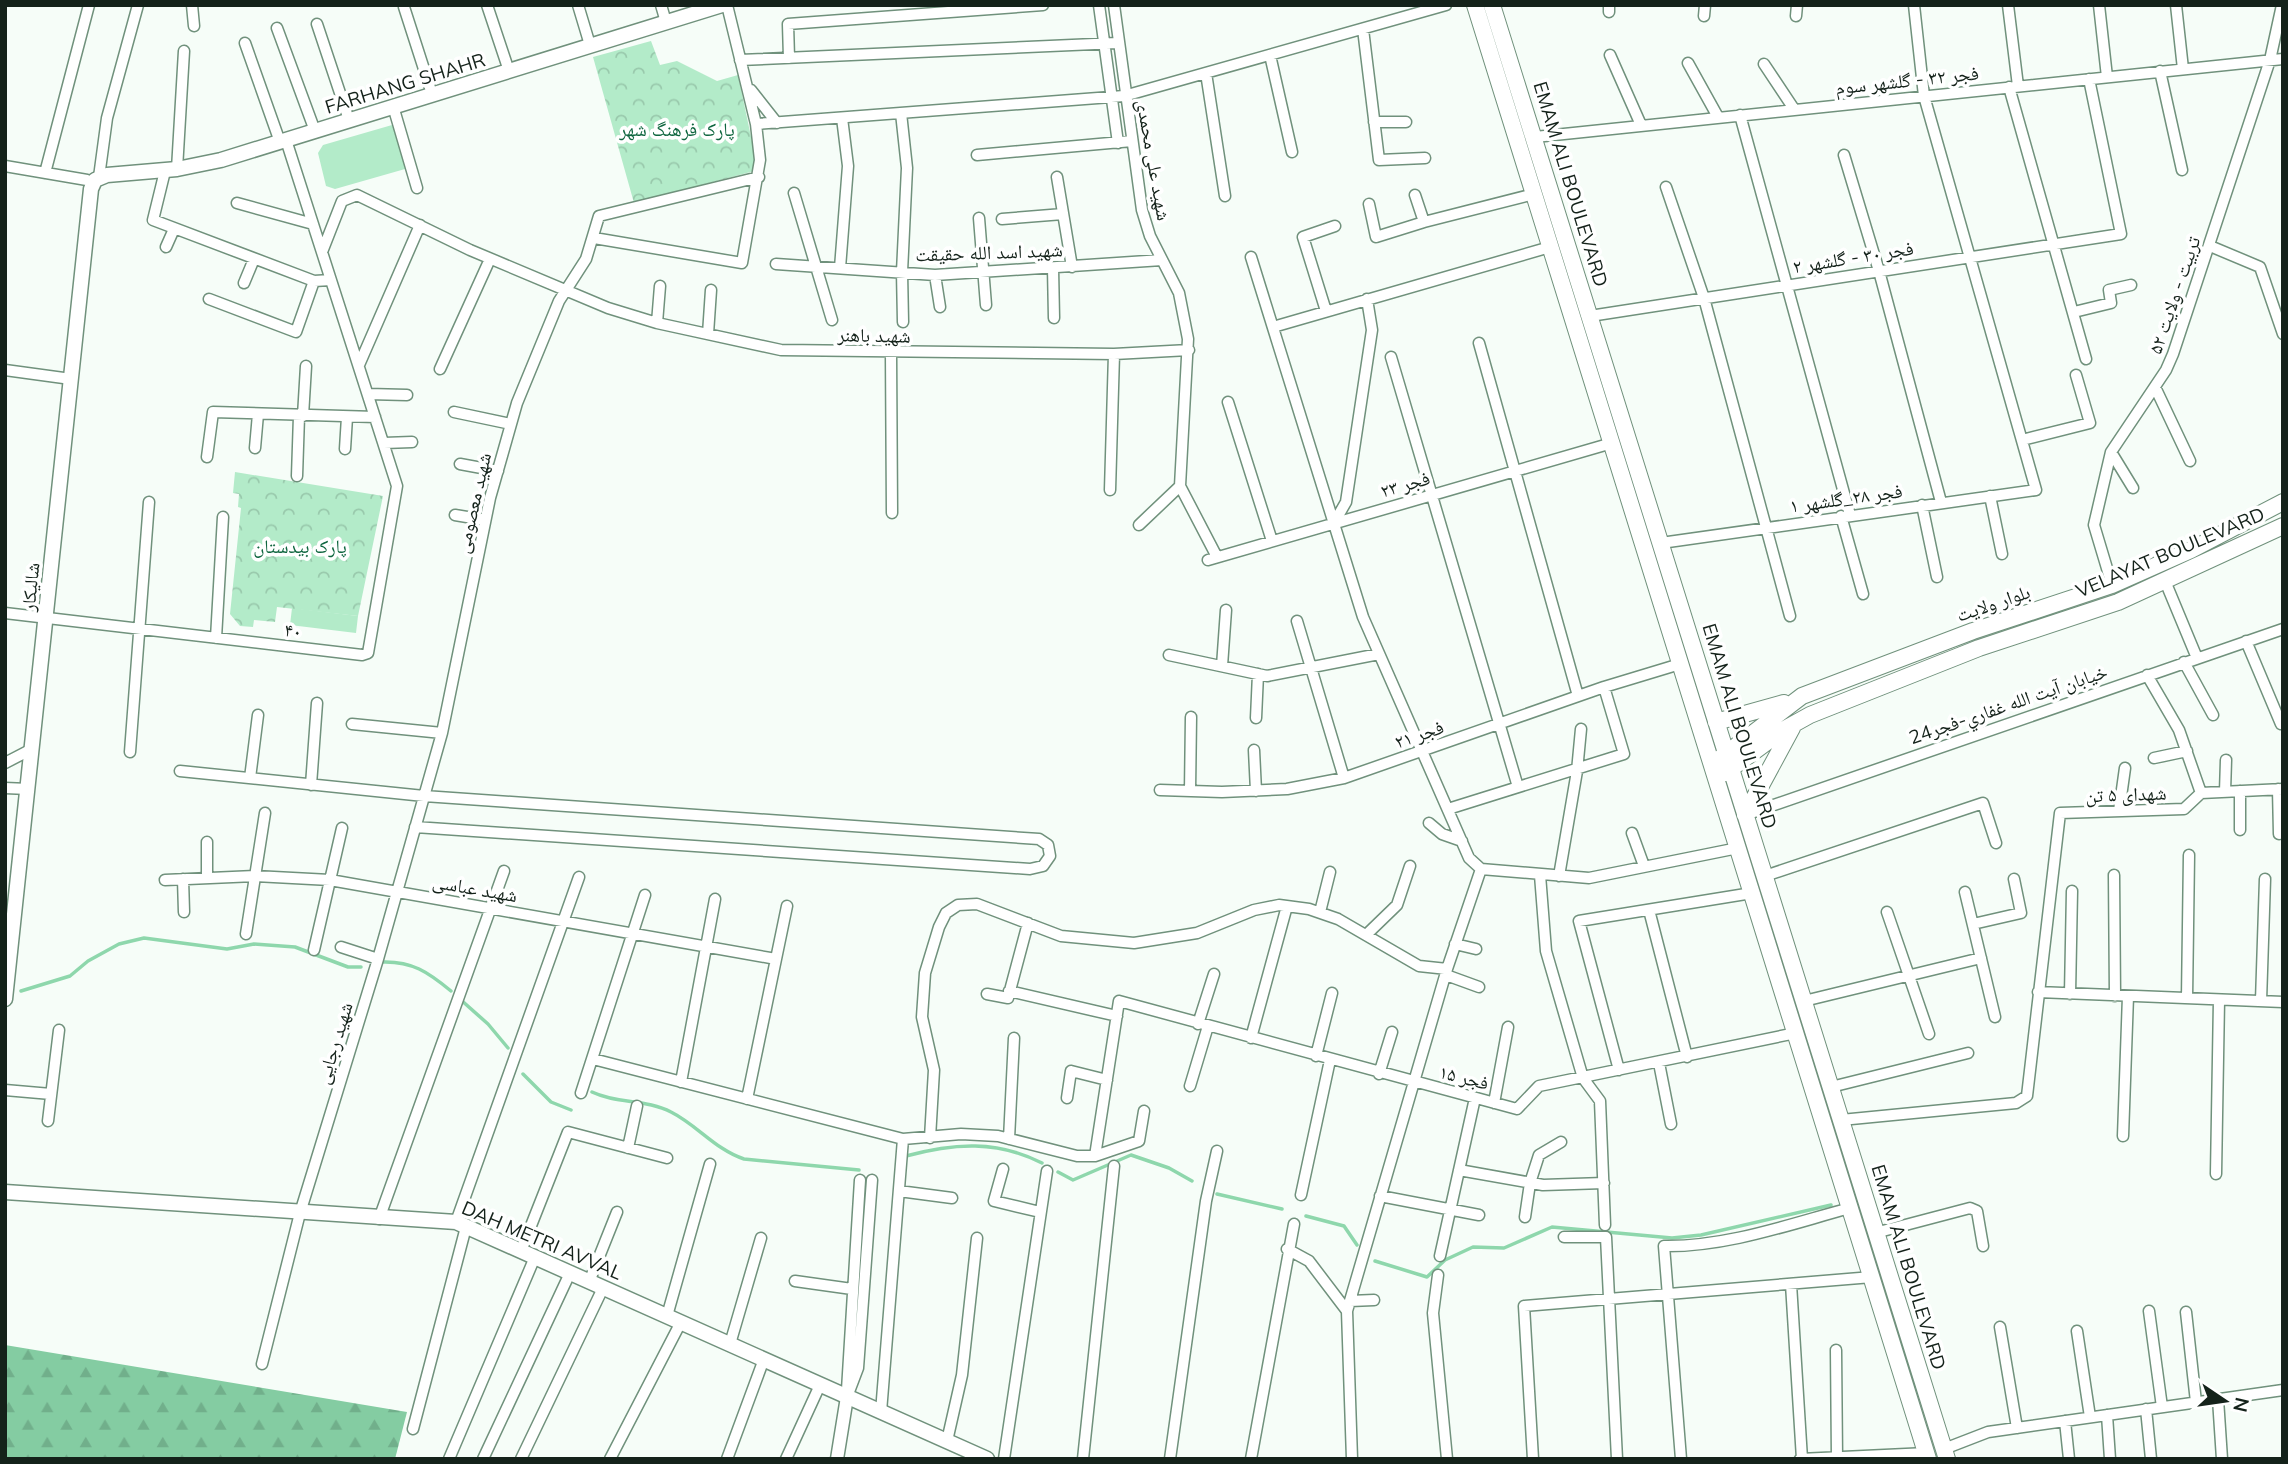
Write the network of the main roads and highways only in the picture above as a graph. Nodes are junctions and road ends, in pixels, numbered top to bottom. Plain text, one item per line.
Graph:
1 (725, 5) edge
2 (1475, 5) edge
3 (1492, 5) edge
4 (94, 179) joint
5 (2283, 502) edge
6 (2283, 526) edge
7 (1673, 581) junction
8 (1656, 585) junction
9 (1685, 618) junction
10 (1668, 622) junction
11 (1793, 700) junction
12 (1775, 714) junction
13 (1716, 722) junction
14 (1789, 726) junction
15 (1721, 767) junction
16 (1745, 815) junction
17 (5, 999) edge
18 (5, 1192) edge
19 (1907, 1329) junction
20 (1891, 1336) junction
21 (1945, 1454) edge
22 (1927, 1456) edge
23 (977, 1457) edge

1 - 4 main road, FARHANG SHAHR
2 - 8 main road
3 - 7 main road, EMAM ALI BOULEVARD
4 - 17 main road, شالیکار
5 - 11 main road, بلوار ولایت
6 - 14 main road, VELAYAT BOULEVARD
7 - 8 main road
7 - 9 main road, EMAM ALI BOULEVARD
8 - 10 main road
9 - 10 main road
9 - 13 main road, EMAM ALI BOULEVARD
10 - 15 main road
11 - 12 main road, بلوار ولایت
11 - 13 main road
12 - 14 main road
12 - 15 main road, بلوار ولایت
13 - 15 main road, EMAM ALI BOULEVARD
14 - 15 main road, VELAYAT BOULEVARD
14 - 16 main road
15 - 16 main road, EMAM ALI BOULEVARD
15 - 20 main road
16 - 19 main road, EMAM ALI BOULEVARD
18 - 23 main road, DAH METRI AVVAL
19 - 20 main road
19 - 21 main road, EMAM ALI BOULEVARD
20 - 22 main road

